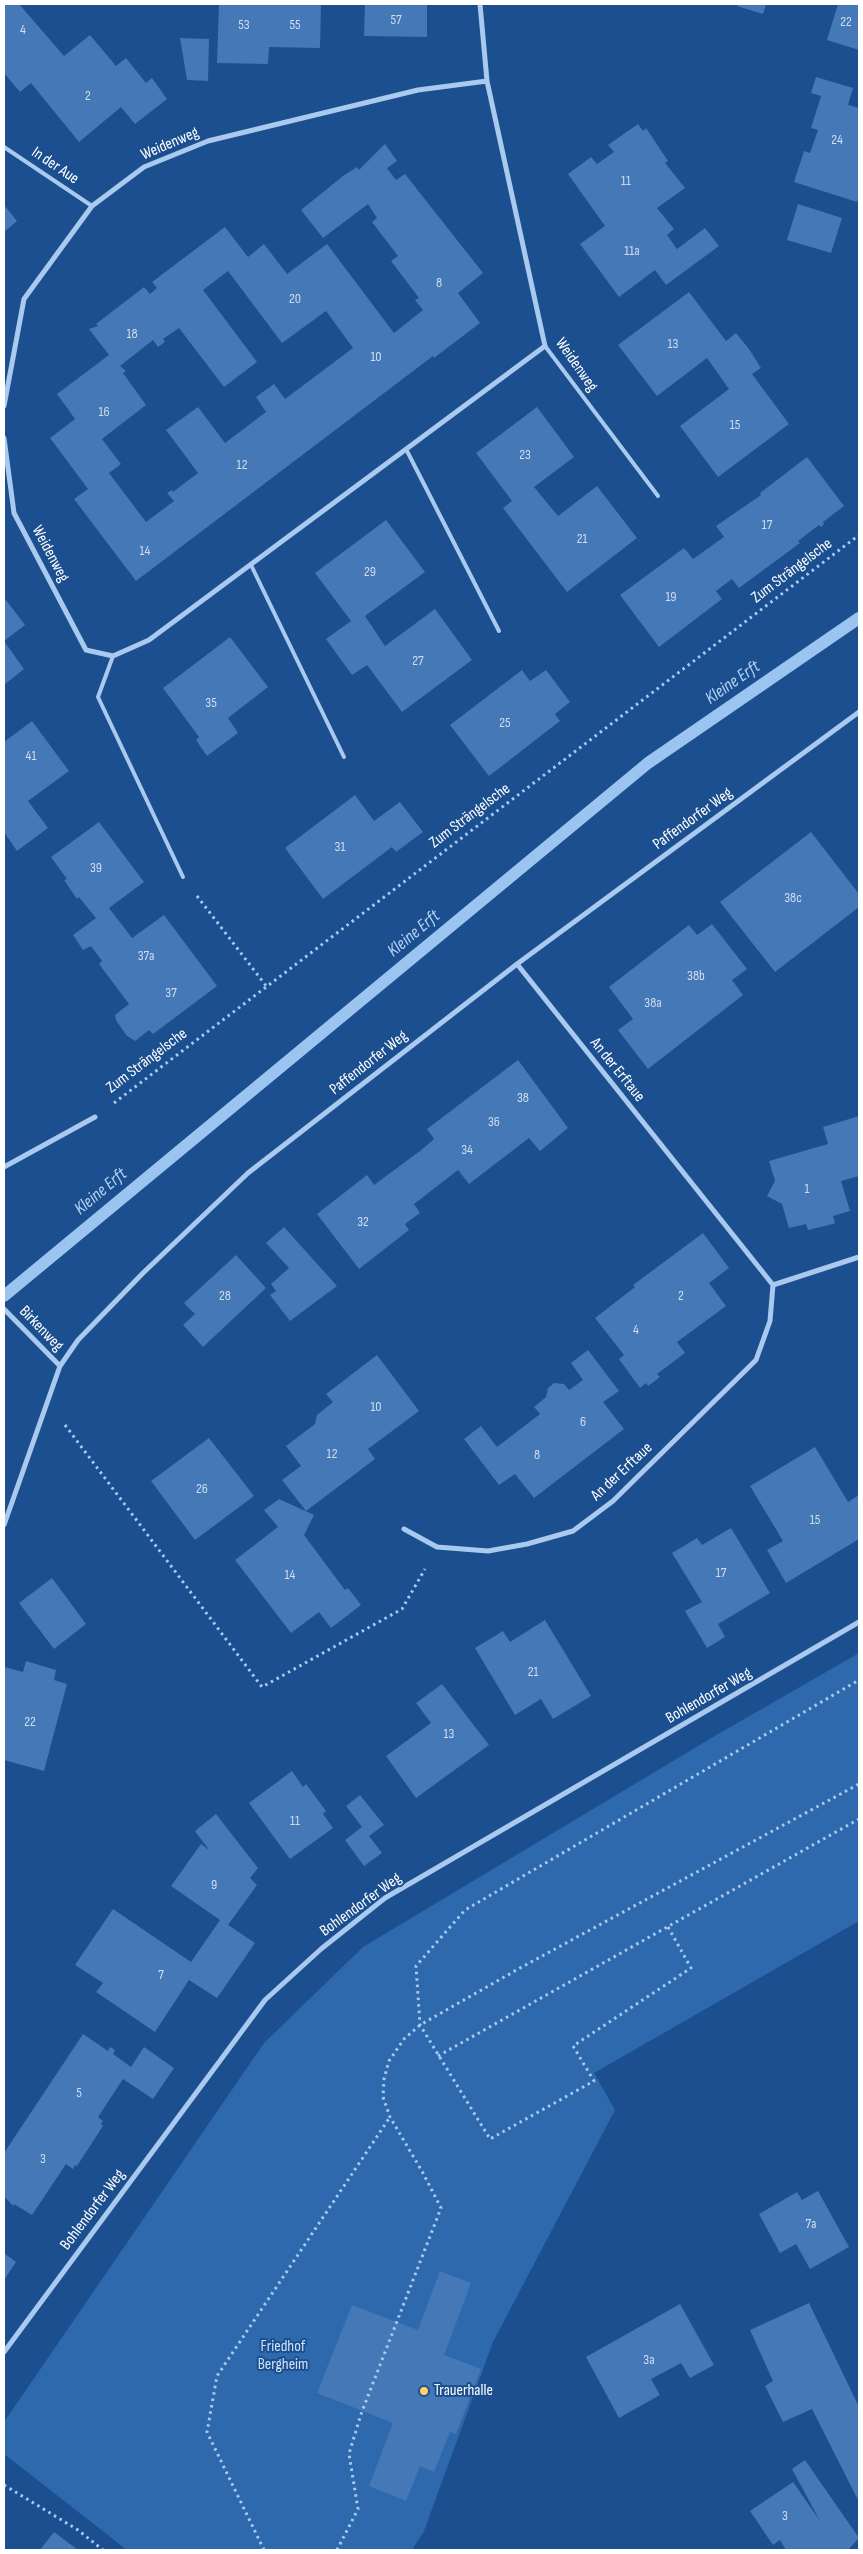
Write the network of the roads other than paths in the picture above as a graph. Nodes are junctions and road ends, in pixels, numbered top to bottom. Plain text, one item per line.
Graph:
1 (480, 4) edge
2 (487, 81) junction
3 (4, 147) edge
4 (92, 206) junction
5 (545, 346) junction
6 (4, 406) edge
7 (4, 438) edge
8 (406, 449) junction
9 (658, 496) dead end
10 (252, 565) junction
11 (499, 631) dead end
12 (112, 656) junction
13 (859, 712) edge
14 (344, 756) dead end
15 (183, 877) road end
16 (517, 964) junction
17 (95, 1116) road end
18 (4, 1167) edge
19 (859, 1256) edge
20 (773, 1284) junction
21 (4, 1308) edge
22 (60, 1366) junction
23 (4, 1525) edge
24 (404, 1528) dead end
25 (859, 1622) edge
26 (4, 2352) edge

1 - 2 street, Weidenweg
2 - 4 street, Weidenweg
2 - 5 street, Weidenweg
3 - 4 lane, In der Aue
4 - 6 street, Weidenweg
5 - 8 street
5 - 9 lane, Weidenweg
7 - 12 street, Weidenweg
8 - 10 street
8 - 11 lane
10 - 12 street
10 - 14 lane
12 - 15 lane
13 - 16 street, Paffendorfer Weg
16 - 20 street, An der Erftaue
16 - 22 street, Paffendorfer Weg
17 - 18 street
19 - 20 street
20 - 24 street, An der Erftaue
21 - 22 street, Birkenweg
22 - 23 street, Paffendorfer Weg
25 - 26 street, Bohlendorfer Weg

